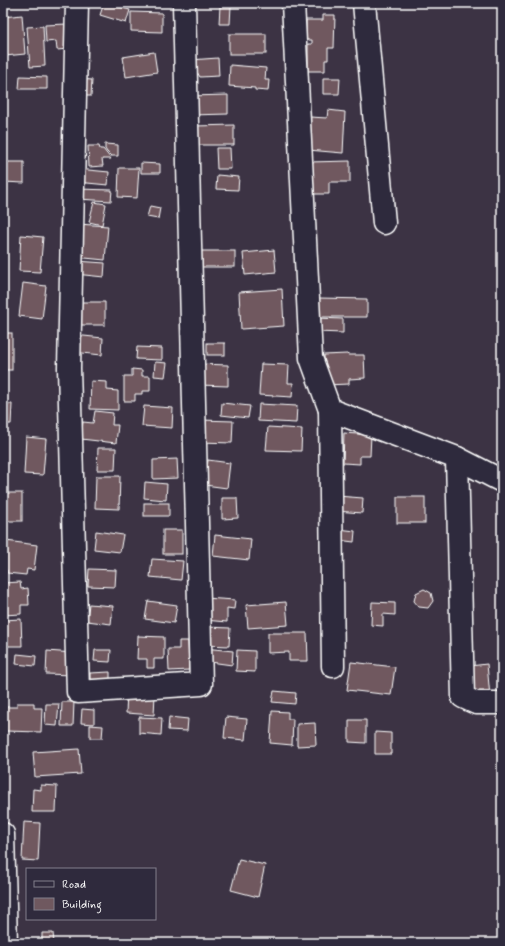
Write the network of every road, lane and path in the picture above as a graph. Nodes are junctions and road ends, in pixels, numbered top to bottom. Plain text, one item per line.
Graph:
1 (76, 3) edge
2 (184, 3) edge
3 (293, 3) edge
4 (364, 3) edge
5 (384, 223) dead end
6 (330, 410) junction
7 (457, 458) junction
8 (502, 481) edge
9 (333, 666) dead end
10 (502, 703) edge
11 (3, 834) edge
12 (6, 943) edge

1 - 2 street
3 - 6 street
4 - 5 street
6 - 7 street
6 - 9 street
7 - 8 street
7 - 10 street
11 - 12 street

